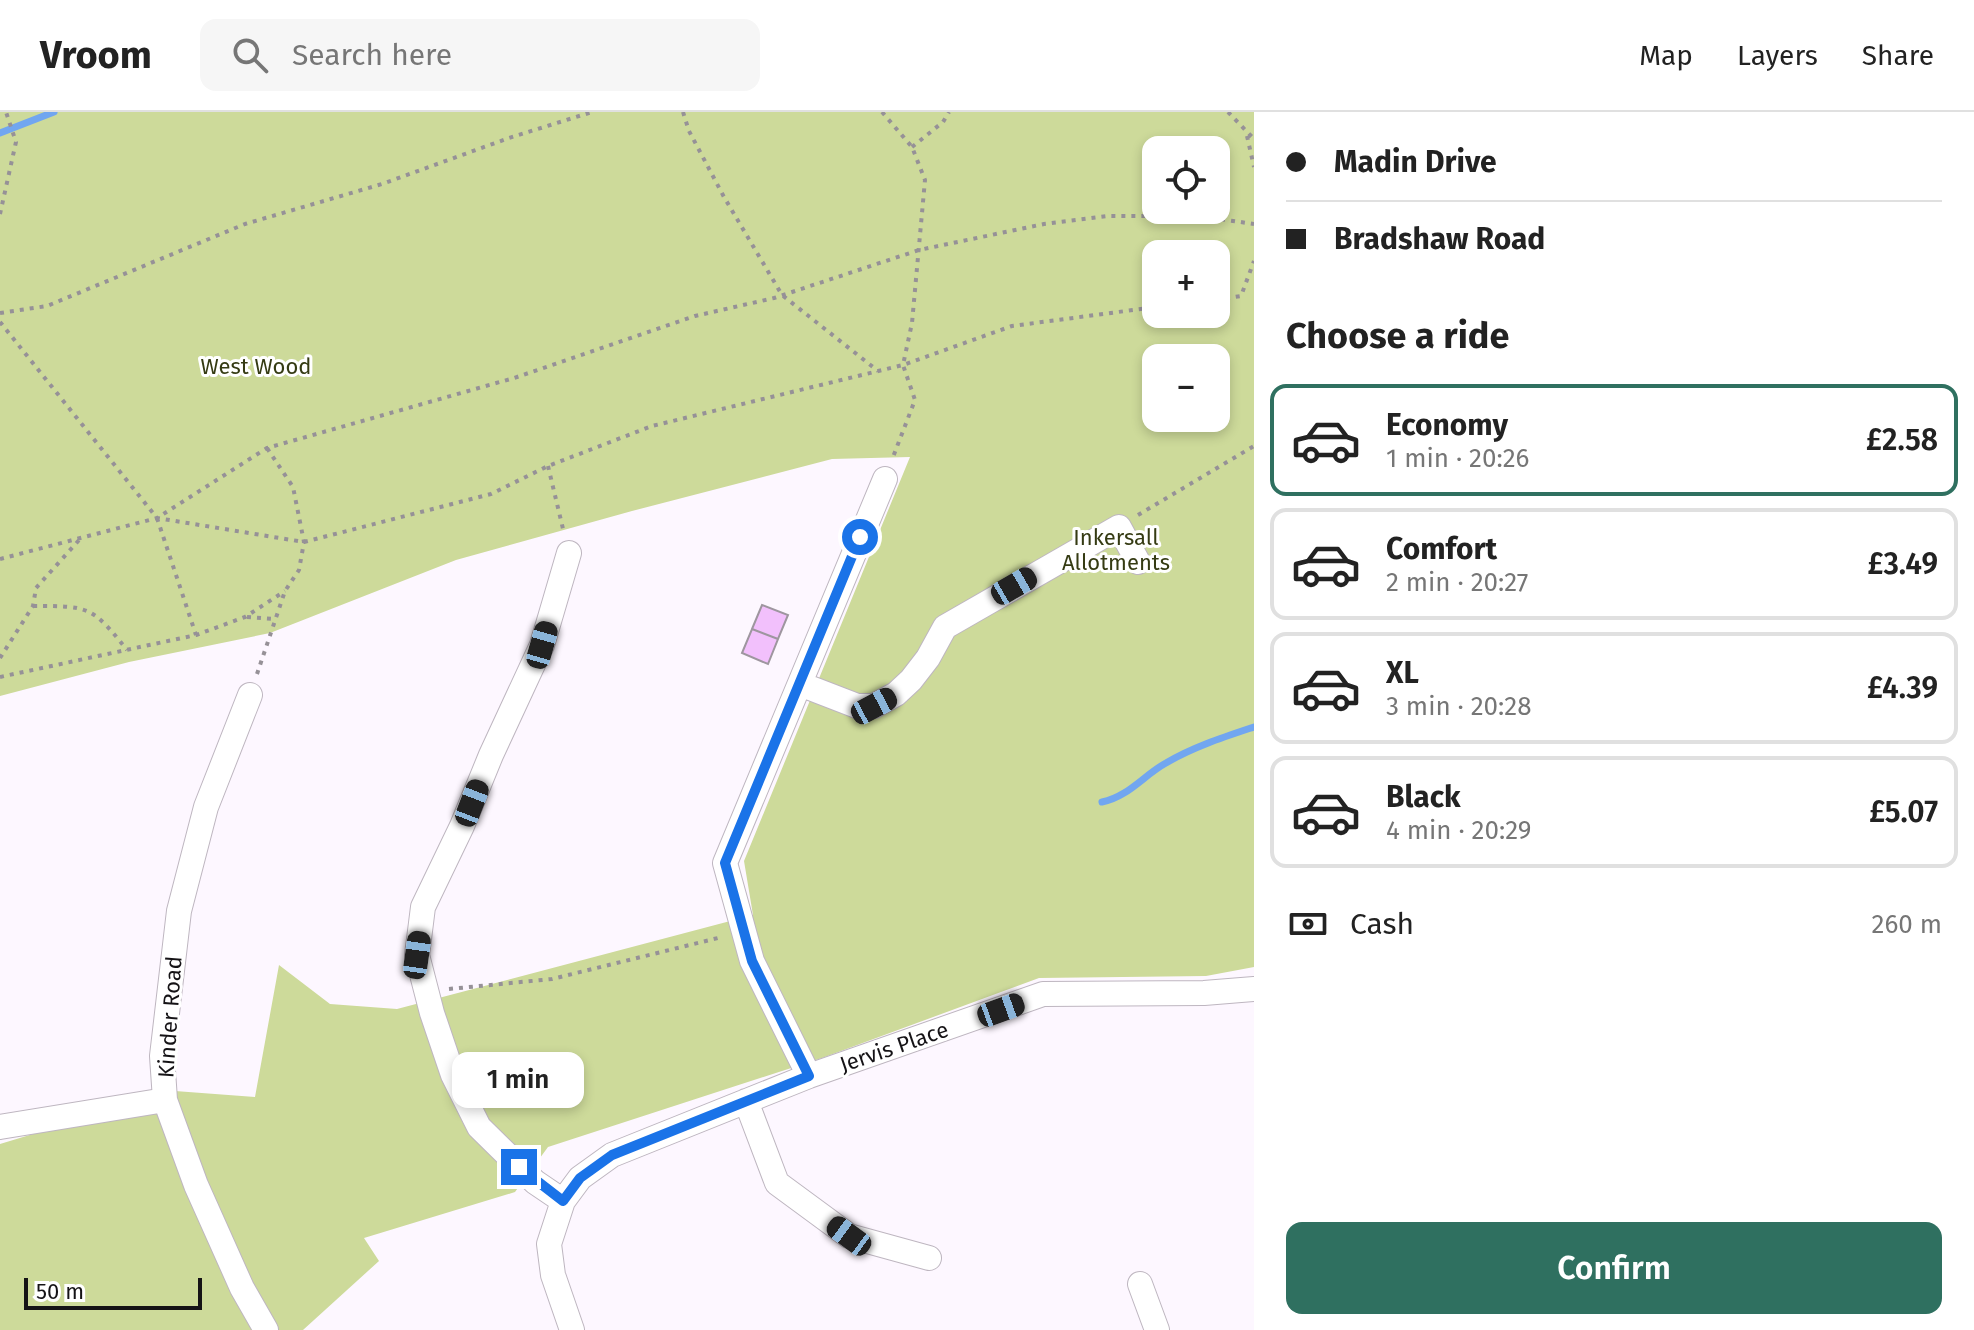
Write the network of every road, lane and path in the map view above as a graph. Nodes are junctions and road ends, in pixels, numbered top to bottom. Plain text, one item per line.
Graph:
1 (6, 112) edge
2 (592, 112) edge
3 (683, 112) edge
4 (882, 112) edge
5 (949, 112) edge
6 (1228, 112) edge
7 (1247, 133) junction
8 (1254, 139) edge
9 (912, 147) junction
10 (1254, 167) edge
11 (0, 214) edge
12 (1254, 224) edge
13 (919, 250) junction
14 (1254, 261) edge
15 (782, 295) junction
16 (1230, 298) edge
17 (1142, 309) edge
18 (0, 313) edge
19 (0, 322) edge
20 (903, 365) junction
21 (878, 371) junction
22 (1254, 446) edge
23 (267, 448) junction
24 (548, 466) junction
25 (885, 479) joint
26 (157, 518) junction
27 (1119, 527) junction
28 (82, 537) junction
29 (304, 542) junction
30 (569, 553) joint
31 (0, 559) edge
32 (1138, 562) dead end
33 (285, 591) junction
34 (33, 606) junction
35 (245, 617) junction
36 (275, 619) junction
37 (196, 635) junction
38 (127, 650) junction
39 (0, 658) edge
40 (0, 677) edge
41 (800, 684) junction
42 (250, 695) joint
43 (744, 932) junction
44 (1254, 989) edge
45 (426, 991) junction
46 (809, 1076) junction
47 (165, 1100) junction
48 (746, 1101) junction
49 (0, 1127) edge
50 (563, 1201) junction
51 (929, 1258) dead end
52 (1140, 1284) dead end
53 (266, 1330) edge
54 (572, 1330) edge
55 (1157, 1330) edge

1 - 11 path
2 - 18 path
3 - 15 path
4 - 9 path
5 - 9 path
6 - 7 path
7 - 8 path
7 - 10 path
9 - 13 path
12 - 13 path
13 - 15 path
13 - 20 path
14 - 16 path
15 - 21 path
15 - 23 path
17 - 20 path
19 - 26 path
20 - 21 path
20 - 25 path
21 - 24 path
22 - 27 path
23 - 26 path
23 - 29 path
24 - 29 path
24 - 30 path
25 - 41 street
26 - 28 path
26 - 29 path
26 - 37 path
27 - 32 street
27 - 41 street
28 - 31 path
28 - 34 path
29 - 33 path
30 - 45 street
33 - 35 path
33 - 36 path
34 - 38 path
34 - 39 path
35 - 36 path
35 - 37 path
36 - 42 path
37 - 38 path
38 - 40 path
41 - 43 street
42 - 47 street, Kinder Road
43 - 45 path
43 - 46 street
44 - 46 street, Jervis Place
45 - 50 street
46 - 48 street, Jervis Place
47 - 49 street
47 - 53 street, Kinder Road
48 - 50 street, Jervis Place
48 - 51 street
50 - 54 street
52 - 55 street

